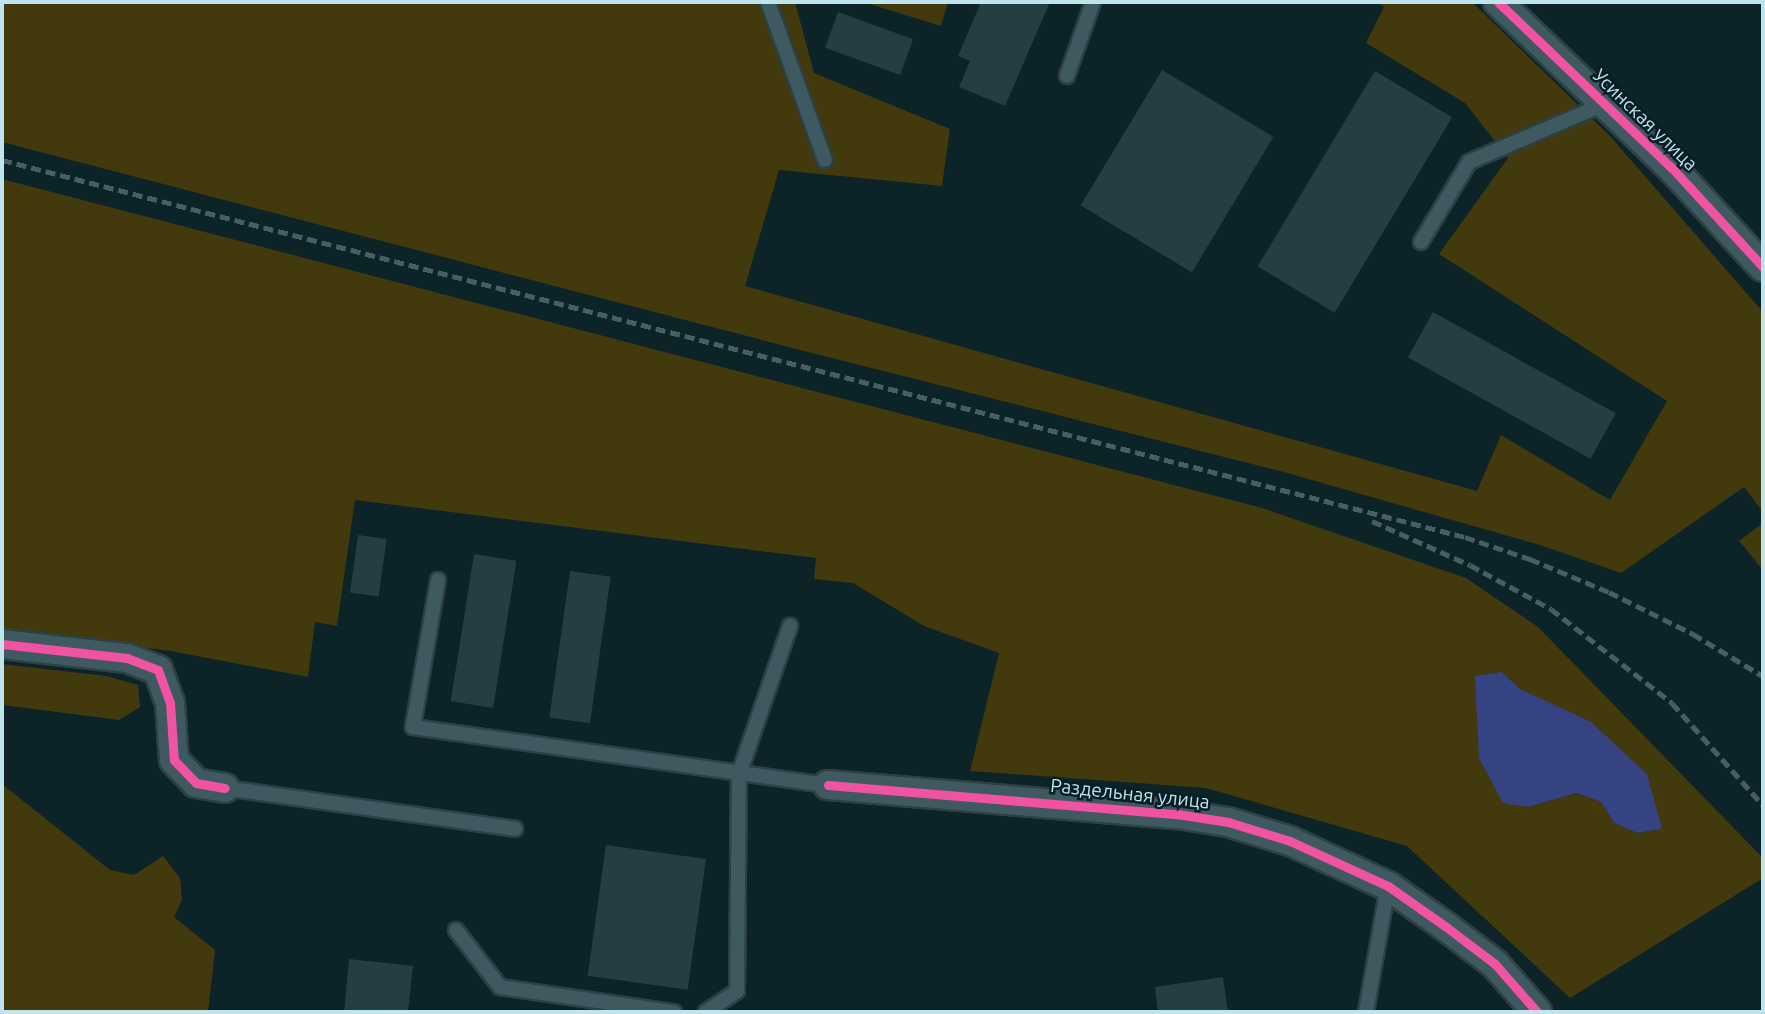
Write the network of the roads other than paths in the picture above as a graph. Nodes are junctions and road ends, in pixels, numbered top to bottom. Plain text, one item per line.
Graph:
1 (768, 2) edge
2 (1093, 2) edge
3 (1498, 2) edge
4 (1067, 76) dead end
5 (1604, 104) junction
6 (825, 160) dead end
7 (1421, 242) dead end
8 (1763, 267) edge
9 (438, 580) dead end
10 (790, 626) dead end
11 (2, 644) edge
12 (739, 774) junction
13 (828, 785) joint
14 (225, 789) joint
15 (515, 829) dead end
16 (1388, 886) junction
17 (456, 930) dead end
18 (674, 1012) edge
19 (706, 1012) edge
20 (1366, 1012) edge
21 (1536, 1012) edge

1 - 6 lane
2 - 4 lane
3 - 5 street, Усинская улица
5 - 7 lane
5 - 8 street, Усинская улица
9 - 12 lane
10 - 12 lane
11 - 14 street
12 - 13 lane
12 - 19 lane
13 - 16 street, Раздельная улица
14 - 15 lane
16 - 20 lane
16 - 21 street, Раздельная улица
17 - 18 lane

